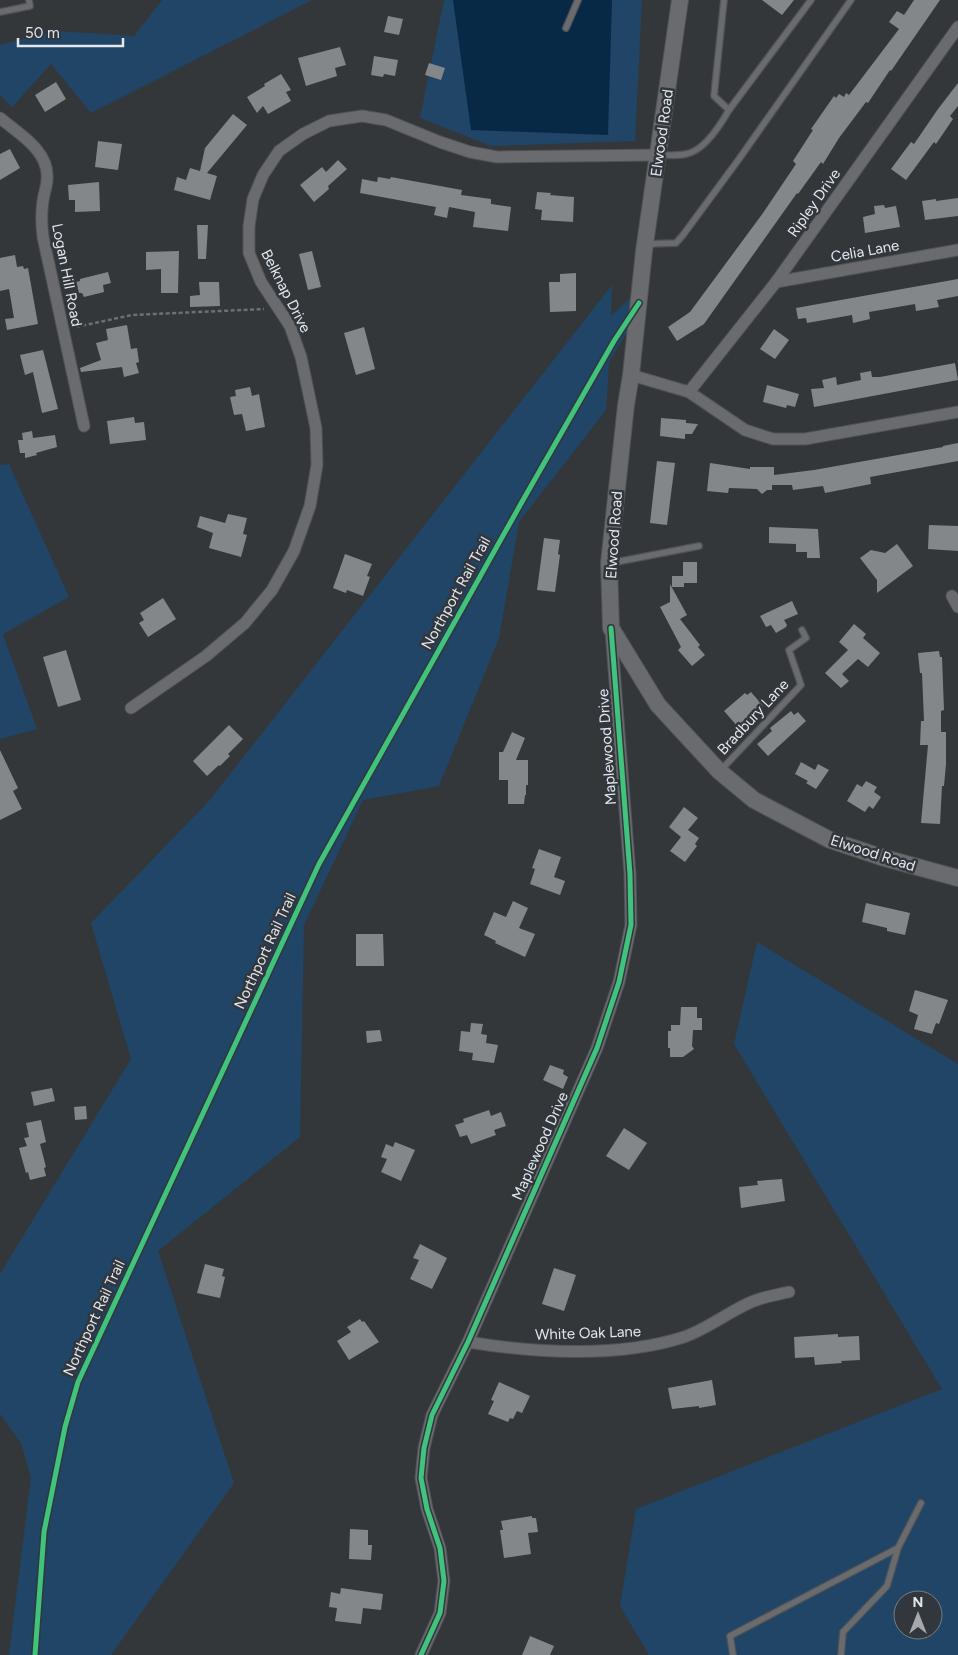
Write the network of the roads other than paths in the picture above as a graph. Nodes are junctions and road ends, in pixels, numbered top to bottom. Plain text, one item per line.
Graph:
1 (29, 0) edge
2 (578, 0) edge
3 (680, 0) edge
4 (724, 0) edge
5 (811, 0) edge
6 (851, 0) edge
7 (0, 12) edge
8 (958, 27) edge
9 (566, 28) dead end
10 (729, 110) junction
11 (0, 118) edge
12 (659, 155) junction
13 (645, 244) junction
14 (958, 250) edge
15 (776, 282) junction
16 (631, 375) junction
17 (689, 392) junction
18 (958, 412) edge
19 (84, 426) dead end
20 (699, 546) dead end
21 (609, 563) junction
22 (610, 628) junction
23 (802, 630) dead end
24 (132, 708) dead end
25 (720, 771) junction
26 (958, 878) edge
27 (789, 1292) dead end
28 (468, 1342) junction
29 (921, 1503) dead end
30 (898, 1548) junction
31 (421, 1655) edge
32 (733, 1655) edge
33 (841, 1655) edge

1 - 7 lane
2 - 9 lane
3 - 12 main road, Elwood Road
4 - 10 lane
5 - 10 lane
6 - 13 lane
8 - 15 street, Ripley Drive
10 - 12 lane
11 - 19 street, Logan Hill Road
12 - 13 main road, Elwood Road
12 - 24 street, Belknap Drive
13 - 16 main road, Elwood Road
14 - 15 street, Celia Lane
15 - 17 street, Ripley Drive
16 - 17 street
16 - 21 main road, Elwood Road
17 - 18 street
20 - 21 lane
21 - 22 main road, Elwood Road
22 - 25 main road, Elwood Road
22 - 28 street, Maplewood Drive
23 - 25 lane, Bradbury Lane
25 - 26 main road, Elwood Road
27 - 28 street, White Oak Lane
28 - 31 street, Maplewood Drive
29 - 30 lane
30 - 32 lane
30 - 33 lane

